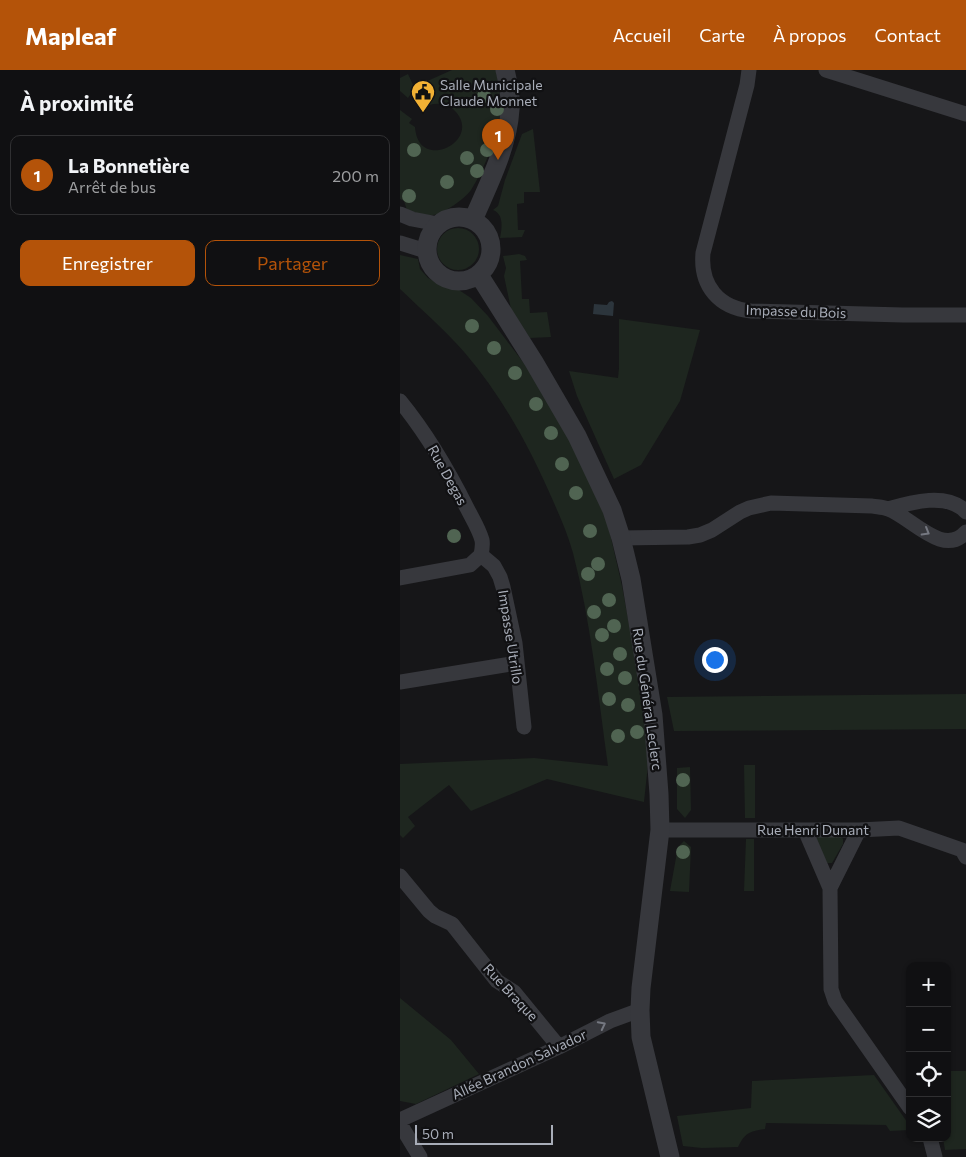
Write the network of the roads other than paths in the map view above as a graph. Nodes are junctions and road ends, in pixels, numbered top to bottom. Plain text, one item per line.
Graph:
1 (505, 70) edge
2 (748, 70) edge
3 (826, 70) edge
4 (848, 73) edge
5 (966, 114) edge
6 (400, 214) edge
7 (473, 220) junction
8 (438, 224) junction
9 (400, 243) edge
10 (426, 251) junction
11 (479, 275) junction
12 (966, 314) edge
13 (400, 401) edge
14 (888, 509) junction
15 (966, 512) edge
16 (966, 532) edge
17 (621, 538) junction
18 (481, 555) junction
19 (400, 578) edge
20 (517, 663) junction
21 (400, 682) edge
22 (524, 727) dead end
23 (660, 830) junction
24 (805, 830) junction
25 (859, 830) junction
26 (965, 850) edge
27 (400, 876) edge
28 (830, 888) junction
29 (640, 1010) junction
30 (559, 1047) junction
31 (906, 1102) edge
32 (400, 1120) edge
33 (400, 1124) edge
34 (931, 1142) edge
35 (420, 1157) edge
36 (670, 1157) edge
37 (935, 1157) edge

1 - 7 street
2 - 12 street, Impasse du Bois
3 - 4 street
4 - 5 street
6 - 8 street
7 - 8 street
7 - 11 street
8 - 10 street
9 - 10 street
10 - 11 street
11 - 17 street, Rue du Général Leclerc
13 - 18 street, Rue Degas
14 - 15 street
14 -> 16 street
14 - 17 street
17 - 23 street, Rue du Général Leclerc
18 - 19 street
18 - 20 street, Impasse Utrillo
20 - 21 street
20 - 22 street, Impasse Utrillo
23 - 24 street, Rue Henri Dunant
23 - 29 street, Rue du Général Leclerc
24 - 25 street, Rue Henri Dunant
24 - 28 street
25 - 26 street, Rue Henri Dunant
25 - 28 street
27 - 30 street, Rue Braque
28 - 31 street
30 -> 29 street, Allée Brandon Salvador
29 - 36 street, Rue du Général Leclerc
30 - 32 street, Allée Brandon Salvador
33 - 35 street
34 - 37 street

